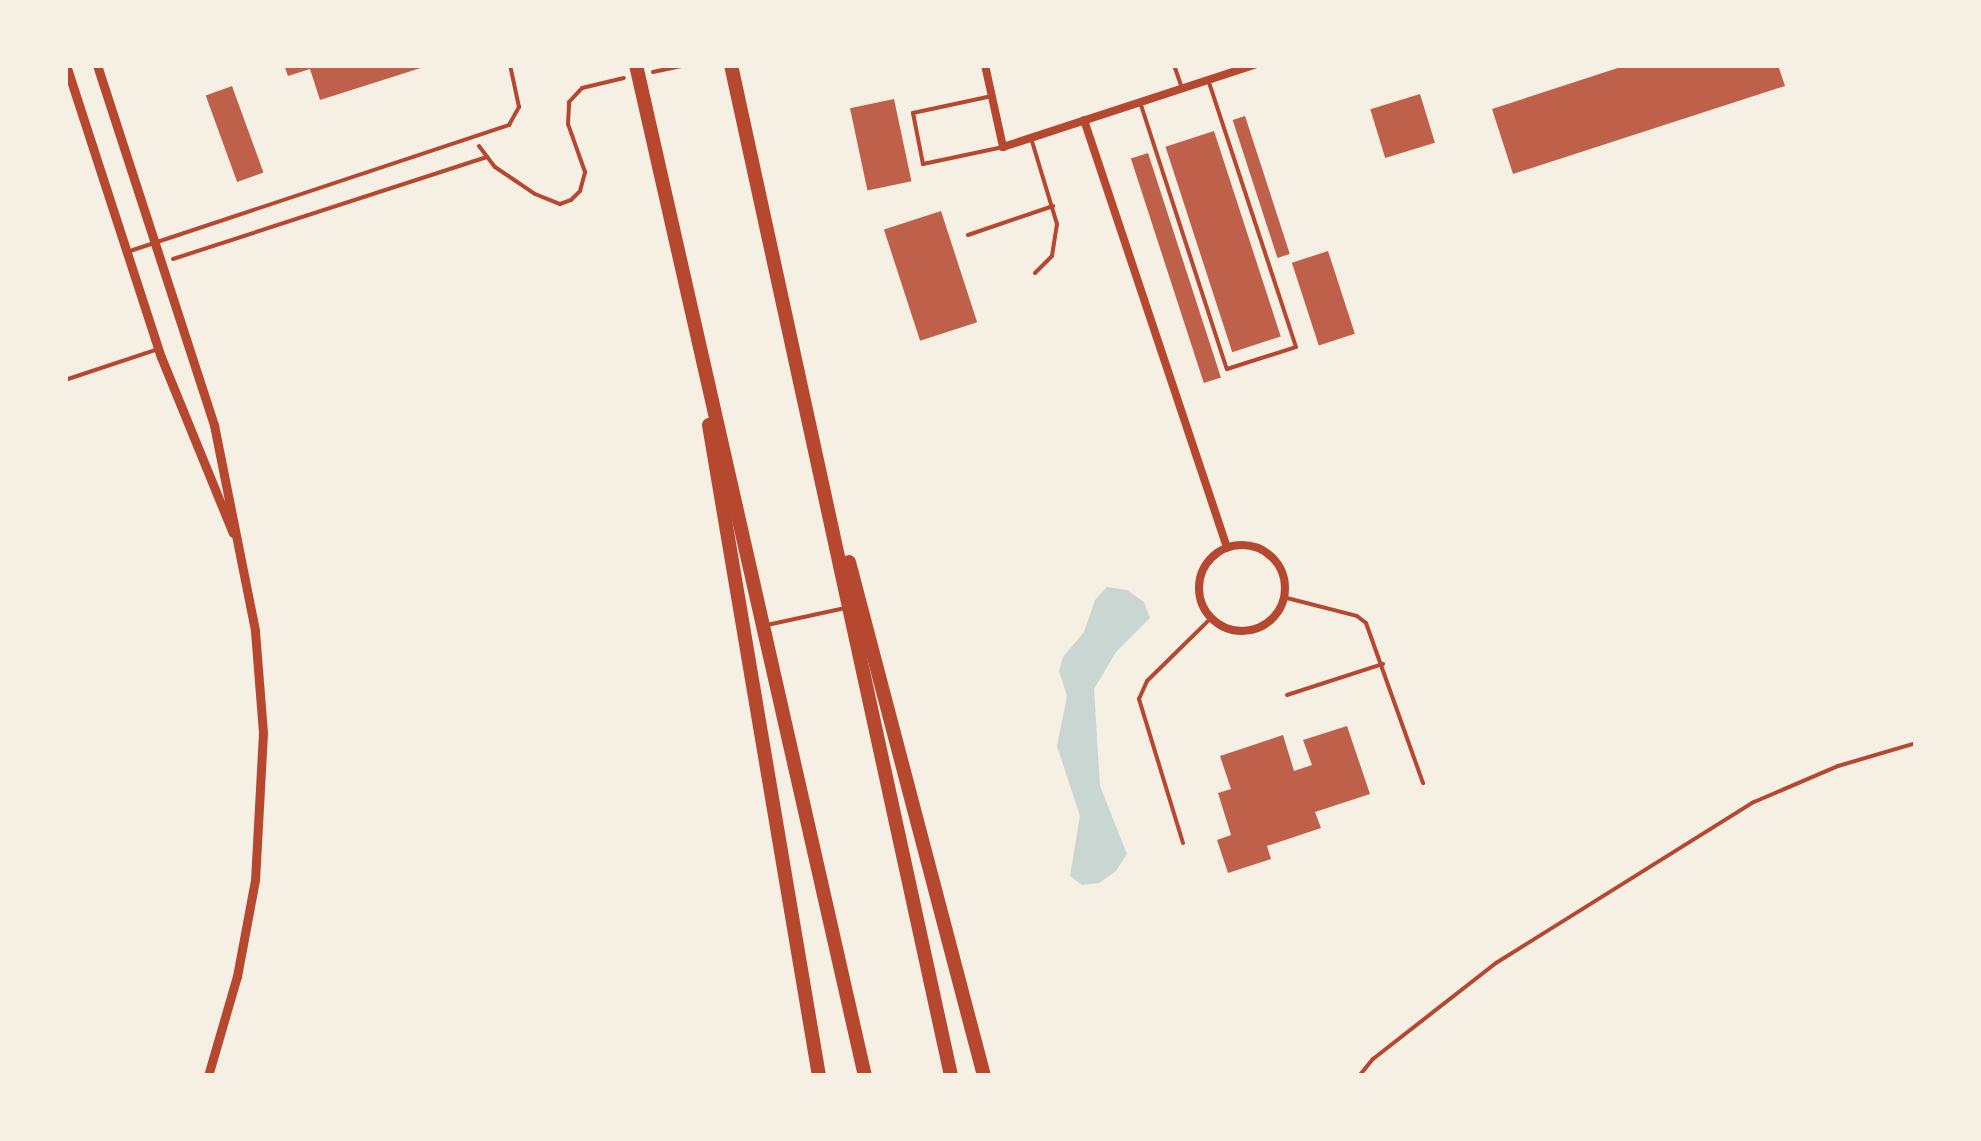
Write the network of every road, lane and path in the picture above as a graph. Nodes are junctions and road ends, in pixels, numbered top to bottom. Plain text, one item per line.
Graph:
1 (66, 65) edge
2 (97, 65) edge
3 (510, 65) edge
4 (636, 65) edge
5 (731, 65) edge
6 (985, 65) edge
7 (1043, 65) edge
8 (1057, 65) edge
9 (1174, 65) edge
10 (1254, 65) edge
11 (1228, 69) edge
12 (1208, 80) junction
13 (582, 88) dead end
14 (1182, 88) junction
15 (992, 96) junction
16 (1140, 102) junction
17 (1084, 120) junction
18 (1031, 138) junction
19 (474, 140) junction
20 (1003, 147) junction
21 (487, 158) junction
22 (1053, 206) junction
23 (968, 235) dead end
24 (155, 243) junction
25 (127, 252) junction
26 (160, 263) junction
27 (1035, 273) dead end
28 (690, 316) junction
29 (158, 349) junction
30 (65, 380) edge
31 (814, 431) junction
32 (237, 542) junction
33 (1227, 548) junction
34 (1283, 597) junction
35 (850, 607) junction
36 (1210, 618) junction
37 (766, 625) junction
38 (1383, 664) junction
39 (1287, 695) dead end
40 (1916, 743) edge
41 (1423, 783) dead end
42 (1182, 843) dead end
43 (208, 1076) edge
44 (819, 1076) edge
45 (865, 1076) edge
46 (951, 1076) edge
47 (984, 1076) edge
48 (1360, 1076) edge

1 - 25 street
2 - 24 street
3 - 19 lane
4 - 28 highway
5 - 31 highway
6 - 15 street
7 - 8 lane
9 - 14 lane
10 - 11 street
11 - 12 street
12 - 14 street
12 - 16 lane
13 - 21 path
14 - 16 street
15 - 20 street
15 - 20 lane
16 - 17 street
17 - 18 street
17 - 33 street
18 - 20 street
18 - 22 lane
19 - 21 path
19 - 24 lane
21 - 26 path
22 - 23 lane
22 - 27 lane
24 - 25 lane
24 - 26 street
25 - 29 street
26 - 32 street
28 - 37 highway
28 - 44 highway
29 - 30 lane
29 - 32 street
31 - 35 highway
31 - 47 highway
32 - 43 street
33 - 34 street
33 - 36 street
34 - 36 street
34 - 38 lane
35 - 37 lane
35 - 46 highway
36 - 42 lane
37 - 45 highway
38 - 39 lane
38 - 41 lane
40 - 48 lane

